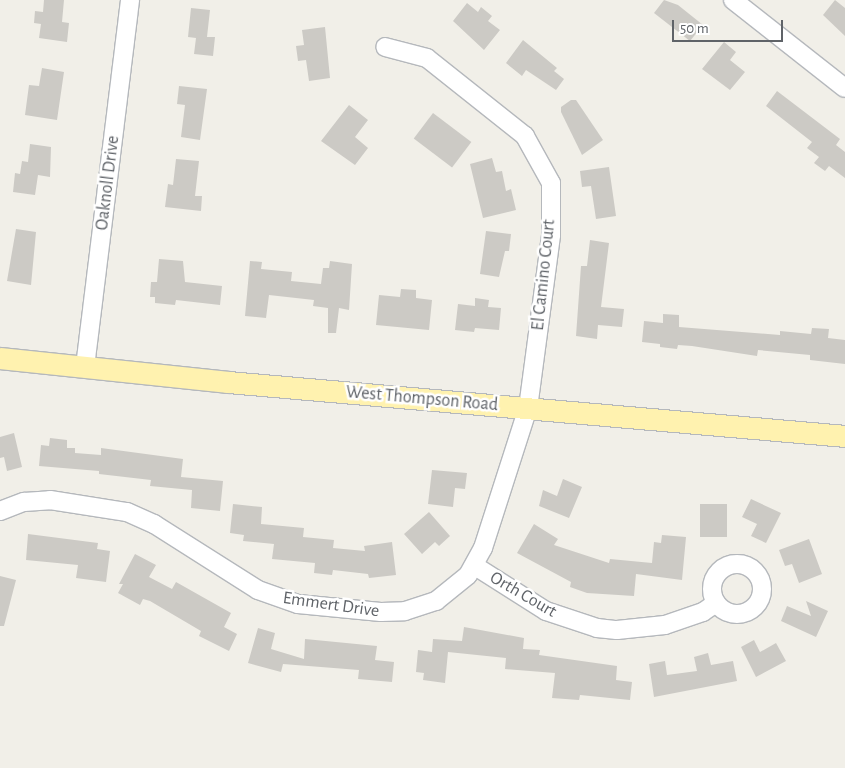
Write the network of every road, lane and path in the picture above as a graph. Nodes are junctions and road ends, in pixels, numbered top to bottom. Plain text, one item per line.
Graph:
1 (130, 0) edge
2 (733, 0) edge
3 (385, 47) dead end
4 (845, 88) edge
5 (0, 358) edge
6 (85, 367) junction
7 (528, 408) junction
8 (845, 436) edge
9 (0, 511) edge
10 (475, 566) junction
11 (716, 603) dead end

1 - 6 street, Oaknoll Drive
2 - 4 street
3 - 7 street, El Camino Court
5 - 6 main road, West Thompson Road
6 - 7 main road, West Thompson Road
7 - 8 main road, West Thompson Road
7 - 10 street, Emmert Drive
9 - 10 street, Emmert Drive
10 - 11 street, Orth Court

